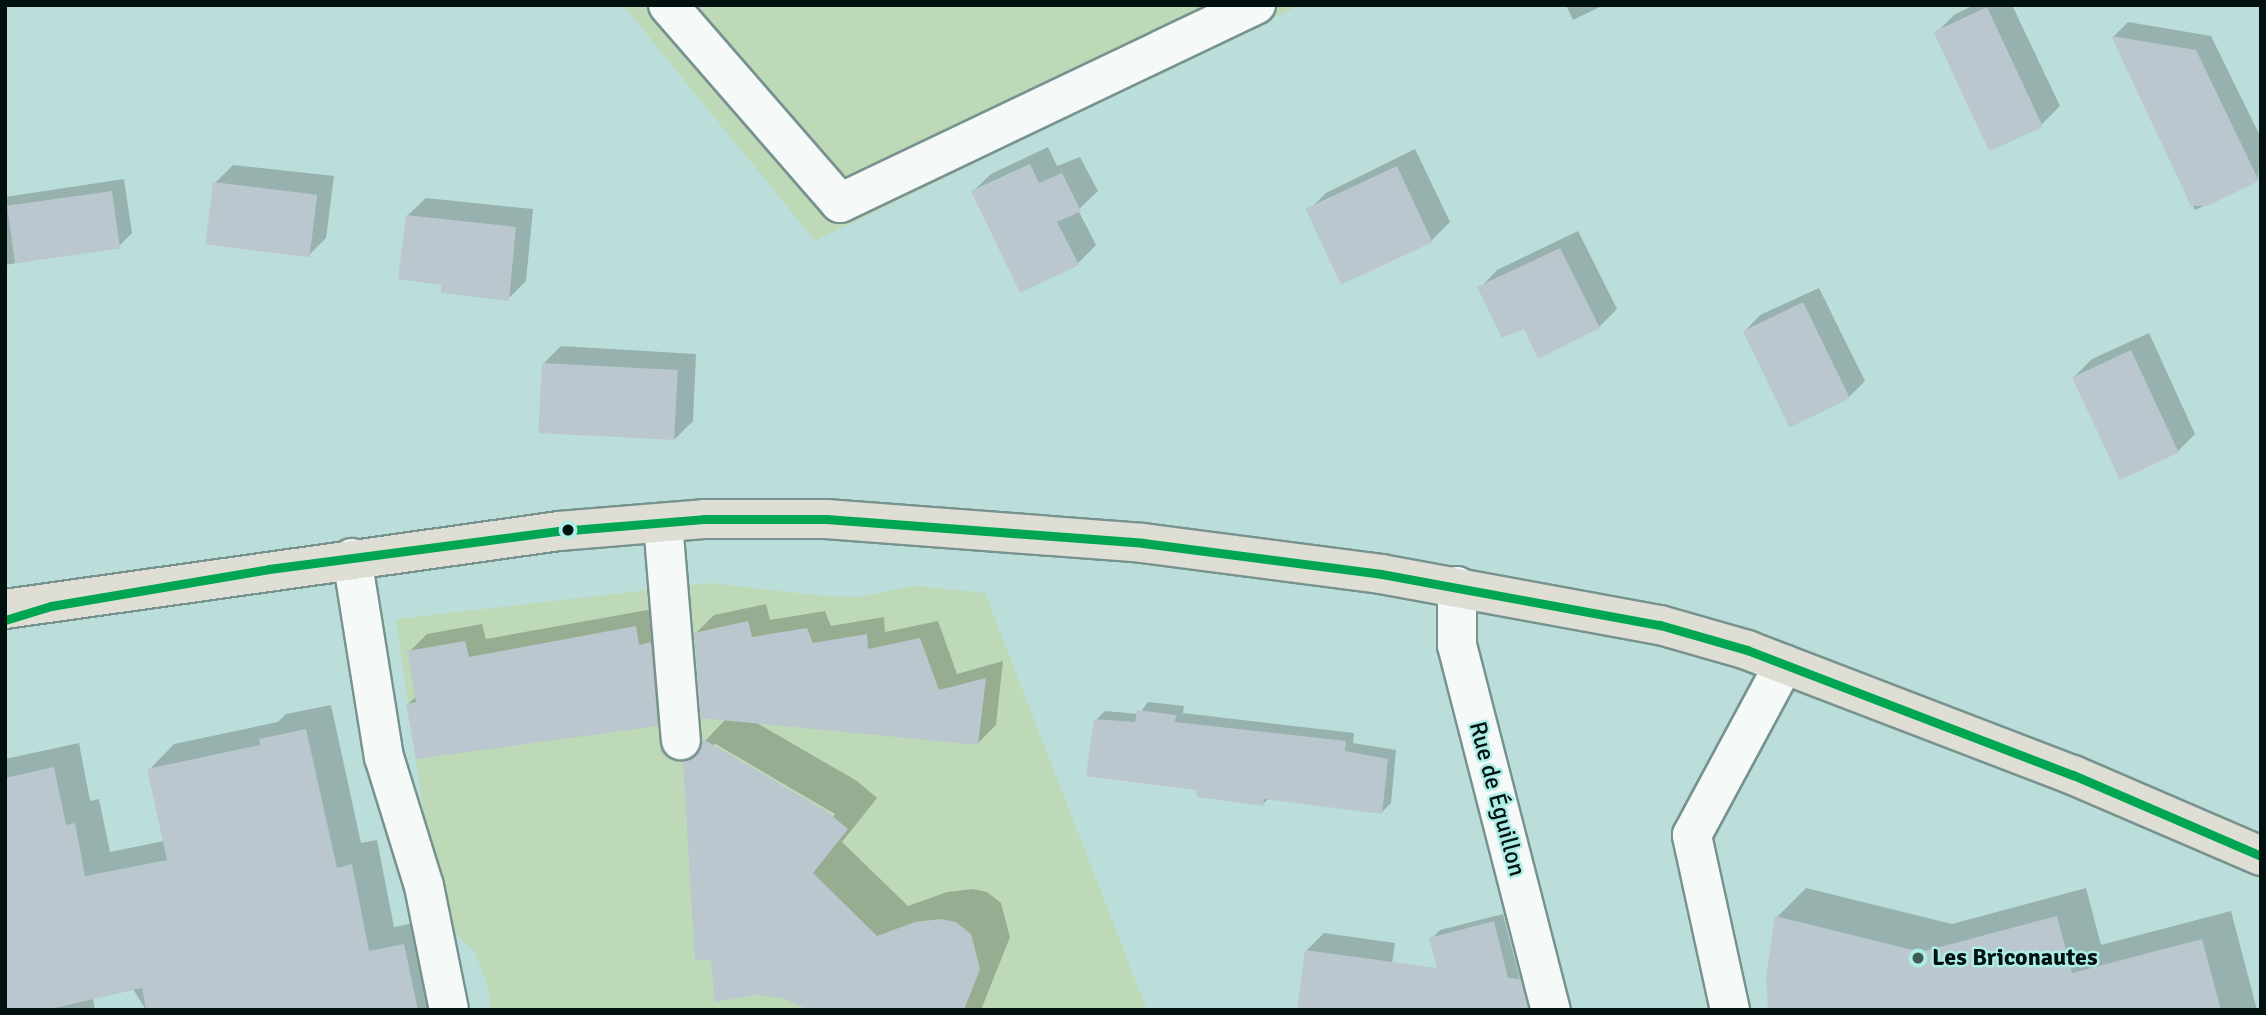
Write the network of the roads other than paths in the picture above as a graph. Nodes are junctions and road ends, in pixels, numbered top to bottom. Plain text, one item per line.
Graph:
1 (668, 5) edge
2 (1256, 5) edge
3 (663, 523) junction
4 (352, 558) junction
5 (1457, 586) junction
6 (51, 606) junction
7 (5, 609) edge
8 (5, 620) edge
9 (1784, 664) junction
10 (681, 740) dead end
11 (2261, 856) edge
12 (449, 1010) edge
13 (1551, 1010) edge
14 (1730, 1010) edge

1 - 2 street
3 - 4 main road
3 - 5 main road
3 - 10 street
4 - 6 main road
4 - 12 street
5 - 9 main road
5 - 13 street, Rue de Éguillon
6 - 7 main road
6 - 8 main road
9 - 11 main road
9 - 14 street

